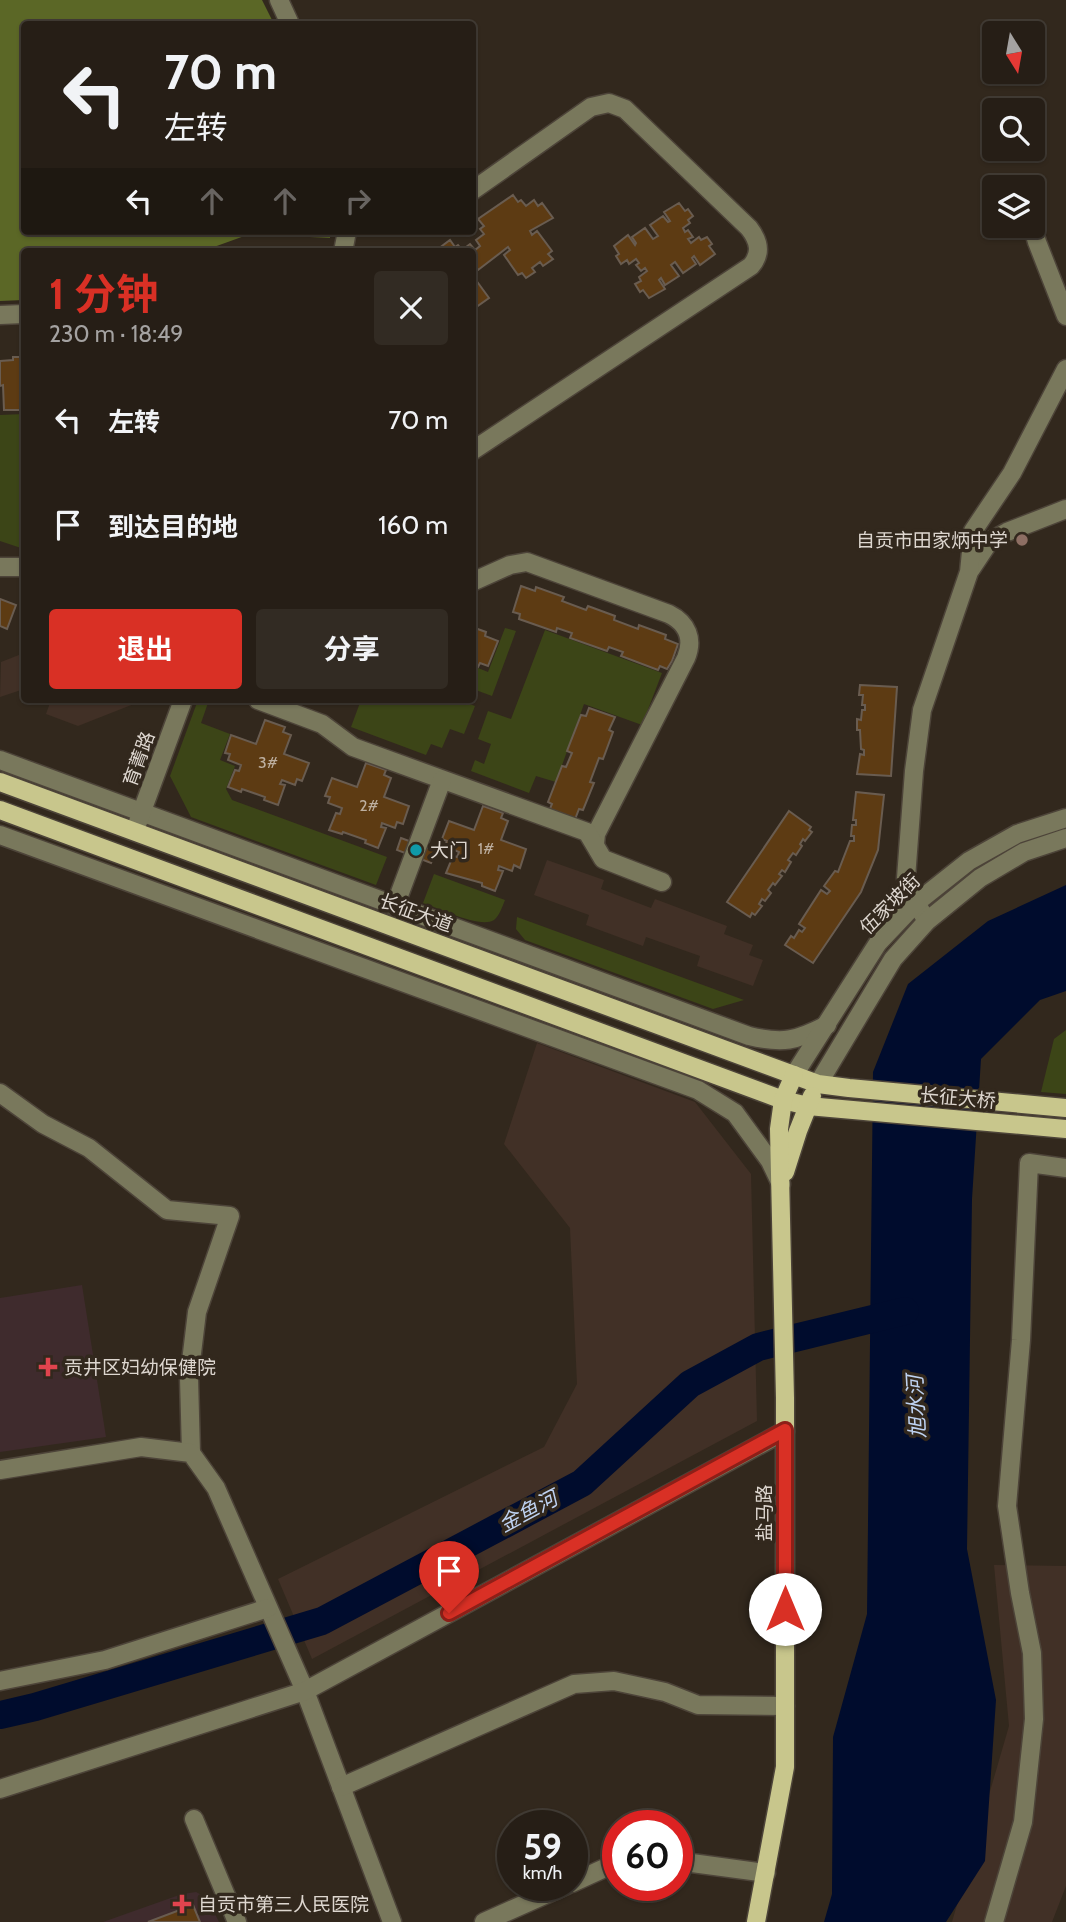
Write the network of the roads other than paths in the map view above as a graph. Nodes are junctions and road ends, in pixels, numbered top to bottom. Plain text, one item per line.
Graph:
1 (279, 0) edge
2 (289, 21) edge
3 (476, 188) edge
4 (1036, 238) edge
5 (21, 314) edge
6 (0, 315) edge
7 (1066, 316) edge
8 (1066, 369) edge
9 (476, 448) edge
10 (1066, 509) edge
11 (0, 567) edge
12 (21, 567) edge
13 (969, 572) junction
14 (476, 580) edge
15 (182, 703) edge
16 (266, 703) edge
17 (0, 760) edge
18 (442, 780) junction
19 (0, 782) edge
20 (0, 810) edge
21 (141, 813) junction
22 (607, 813) junction
23 (1066, 818) edge
24 (577, 829) junction
25 (134, 832) junction
26 (0, 835) edge
27 (1066, 838) edge
28 (595, 844) junction
29 (662, 882) dead end
30 (916, 903) junction
31 (395, 906) junction
32 (927, 920) junction
33 (827, 1025) junction
34 (794, 1075) junction
35 (818, 1084) junction
36 (0, 1093) edge
37 (783, 1100) junction
38 (808, 1107) junction
39 (1066, 1108) edge
40 (1066, 1129) edge
41 (1066, 1168) edge
42 (781, 1185) junction
43 (785, 1430) junction
44 (191, 1453) junction
45 (0, 1470) edge
46 (268, 1608) junction
47 (0, 1681) edge
48 (305, 1691) junction
49 (785, 1706) junction
50 (341, 1787) junction
51 (0, 1788) edge
52 (194, 1819) dead end
53 (693, 1863) edge
54 (766, 1873) junction
55 (531, 1901) edge
56 (237, 1922) edge
57 (392, 1922) edge
58 (484, 1922) edge
59 (756, 1922) edge
60 (994, 1922) edge

1 - 2 street
3 - 9 street
4 - 7 street
5 - 6 street
8 - 13 street
10 - 13 street
11 - 12 street
13 - 30 street
14 - 22 street
15 - 21 street, 育菁路
16 - 18 street
17 - 21 street
18 - 24 street
18 - 31 street
19 - 25 main road, 长征大道
20 - 37 main road
21 - 25 street, 育菁路
21 - 31 street
22 - 24 street
22 - 28 street
23 - 30 street, 伍家坡街
24 - 28 street
25 - 34 main road, 长征大道
26 - 42 street
27 - 32 street, 伍家坡街
28 - 29 street
30 - 32 street
30 - 33 street, 伍家坡街
31 - 33 street
32 - 35 street, 伍家坡街
33 - 34 street, 伍家坡街
34 - 35 main road, 长征大道
34 - 37 main road, 盐马路
35 - 38 main road
35 - 39 main road, 长征大桥
36 - 44 street
37 - 38 main road
37 - 42 main road, 盐马路
38 - 40 main road, 长征大桥
38 - 42 main road
41 - 60 street
42 - 43 main road, 盐马路
43 - 48 street
43 - 49 main road, 盐马路
44 - 45 street
44 - 46 street
46 - 47 street
46 - 48 street
48 - 50 street
48 - 51 street
49 - 50 street
49 - 54 main road, 盐马路
50 - 57 street
52 - 56 street
53 - 54 street
54 - 59 main road, 盐马路
55 - 58 street

